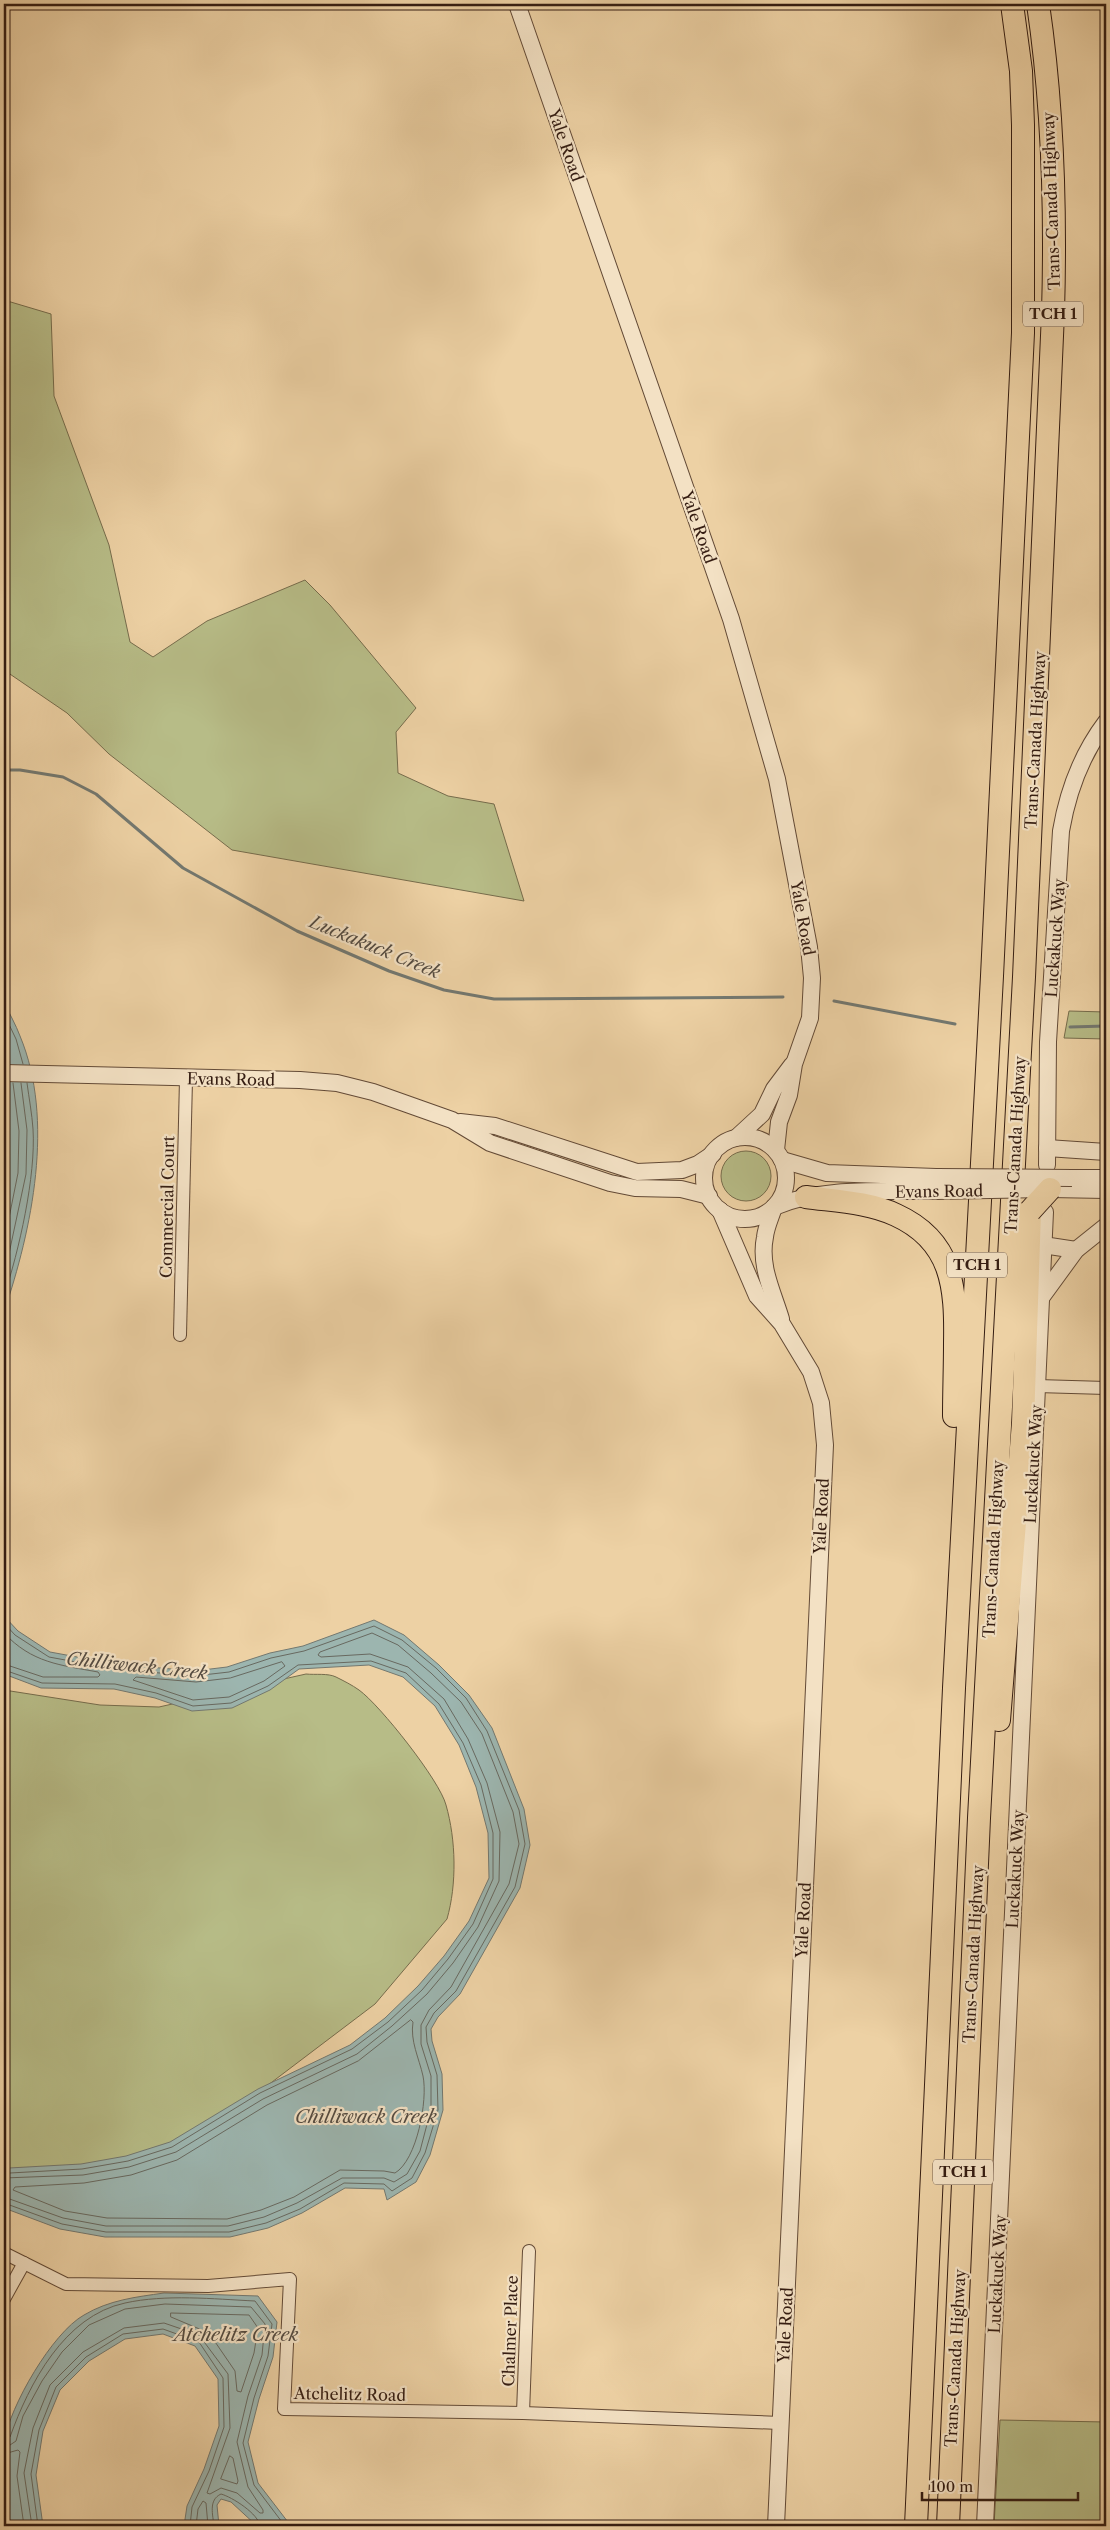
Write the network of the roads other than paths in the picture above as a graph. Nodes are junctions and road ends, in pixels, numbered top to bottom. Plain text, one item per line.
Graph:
1 (517, 4) edge
2 (1000, 4) edge
3 (1012, 4) edge
4 (1038, 4) edge
5 (1048, 4) edge
6 (1023, 125) junction
7 (1053, 172) junction
8 (1106, 722) edge
9 (794, 1064) junction
10 (4, 1073) edge
11 (186, 1079) junction
12 (452, 1120) junction
13 (736, 1138) junction
14 (1047, 1148) junction
15 (1106, 1152) edge
16 (713, 1154) junction
17 (779, 1155) junction
18 (1047, 1165) dead end
19 (1106, 1178) edge
20 (936, 1184) junction
21 (1106, 1190) edge
22 (1046, 1192) junction
23 (709, 1196) junction
24 (806, 1197) junction
25 (774, 1207) junction
26 (720, 1210) junction
27 (1106, 1226) edge
28 (1043, 1245) junction
29 (1076, 1250) junction
30 (1041, 1298) junction
31 (782, 1324) junction
32 (180, 1335) dead end
33 (1037, 1386) junction
34 (1106, 1388) edge
35 (954, 1688) junction
36 (979, 1818) junction
37 (529, 2251) dead end
38 (4, 2253) edge
39 (24, 2263) junction
40 (4, 2299) edge
41 (523, 2413) junction
42 (780, 2423) junction
43 (776, 2526) edge
44 (916, 2526) edge
45 (948, 2526) edge
46 (985, 2526) edge

1 - 9 street, Yale Road
2 - 6 highway
3 - 6 highway, Trans-Canada Highway / TCH 1
4 - 7 highway, Trans-Canada Highway / TCH 1
5 - 7 highway
6 - 35 highway, Trans-Canada Highway / TCH 1
7 - 36 highway, Trans-Canada Highway / TCH 1
8 - 14 street, Luckakuck Way
9 - 13 street, Yale Road
9 - 17 street, Yale Road
10 - 11 street, Evans Road
11 - 12 street, Evans Road
11 - 32 street, Commercial Court
12 - 16 street, Evans Road
12 - 23 street, Evans Road
13 - 16 street
13 - 17 street
14 - 15 street
14 - 18 street, Luckakuck Way
16 - 23 street
17 - 20 street, Evans Road
17 - 25 street
19 - 22 street, Evans Road
20 - 22 street, Evans Road, bridge
20 - 24 street, Evans Road
21 - 22 street, Evans Road
22 - 28 street, Luckakuck Way
22 - 36 highway
23 - 26 street
24 - 25 street, Evans Road
24 - 35 highway
25 - 26 street
25 - 31 street, Yale Road
26 - 31 street, Yale Road
27 - 29 street
28 - 29 street
28 - 30 street, Luckakuck Way
29 - 30 street
30 - 33 street, Luckakuck Way
31 - 42 street, Yale Road
33 - 34 street
33 - 46 street, Luckakuck Way
35 - 44 highway, Trans-Canada Highway / TCH 1
36 - 45 highway, Trans-Canada Highway / TCH 1
37 - 41 street, Chalmer Place
38 - 39 street, Atchelitz Road
39 - 40 street
39 - 41 street, Atchelitz Road
41 - 42 street, Atchelitz Road
42 - 43 street, Yale Road

